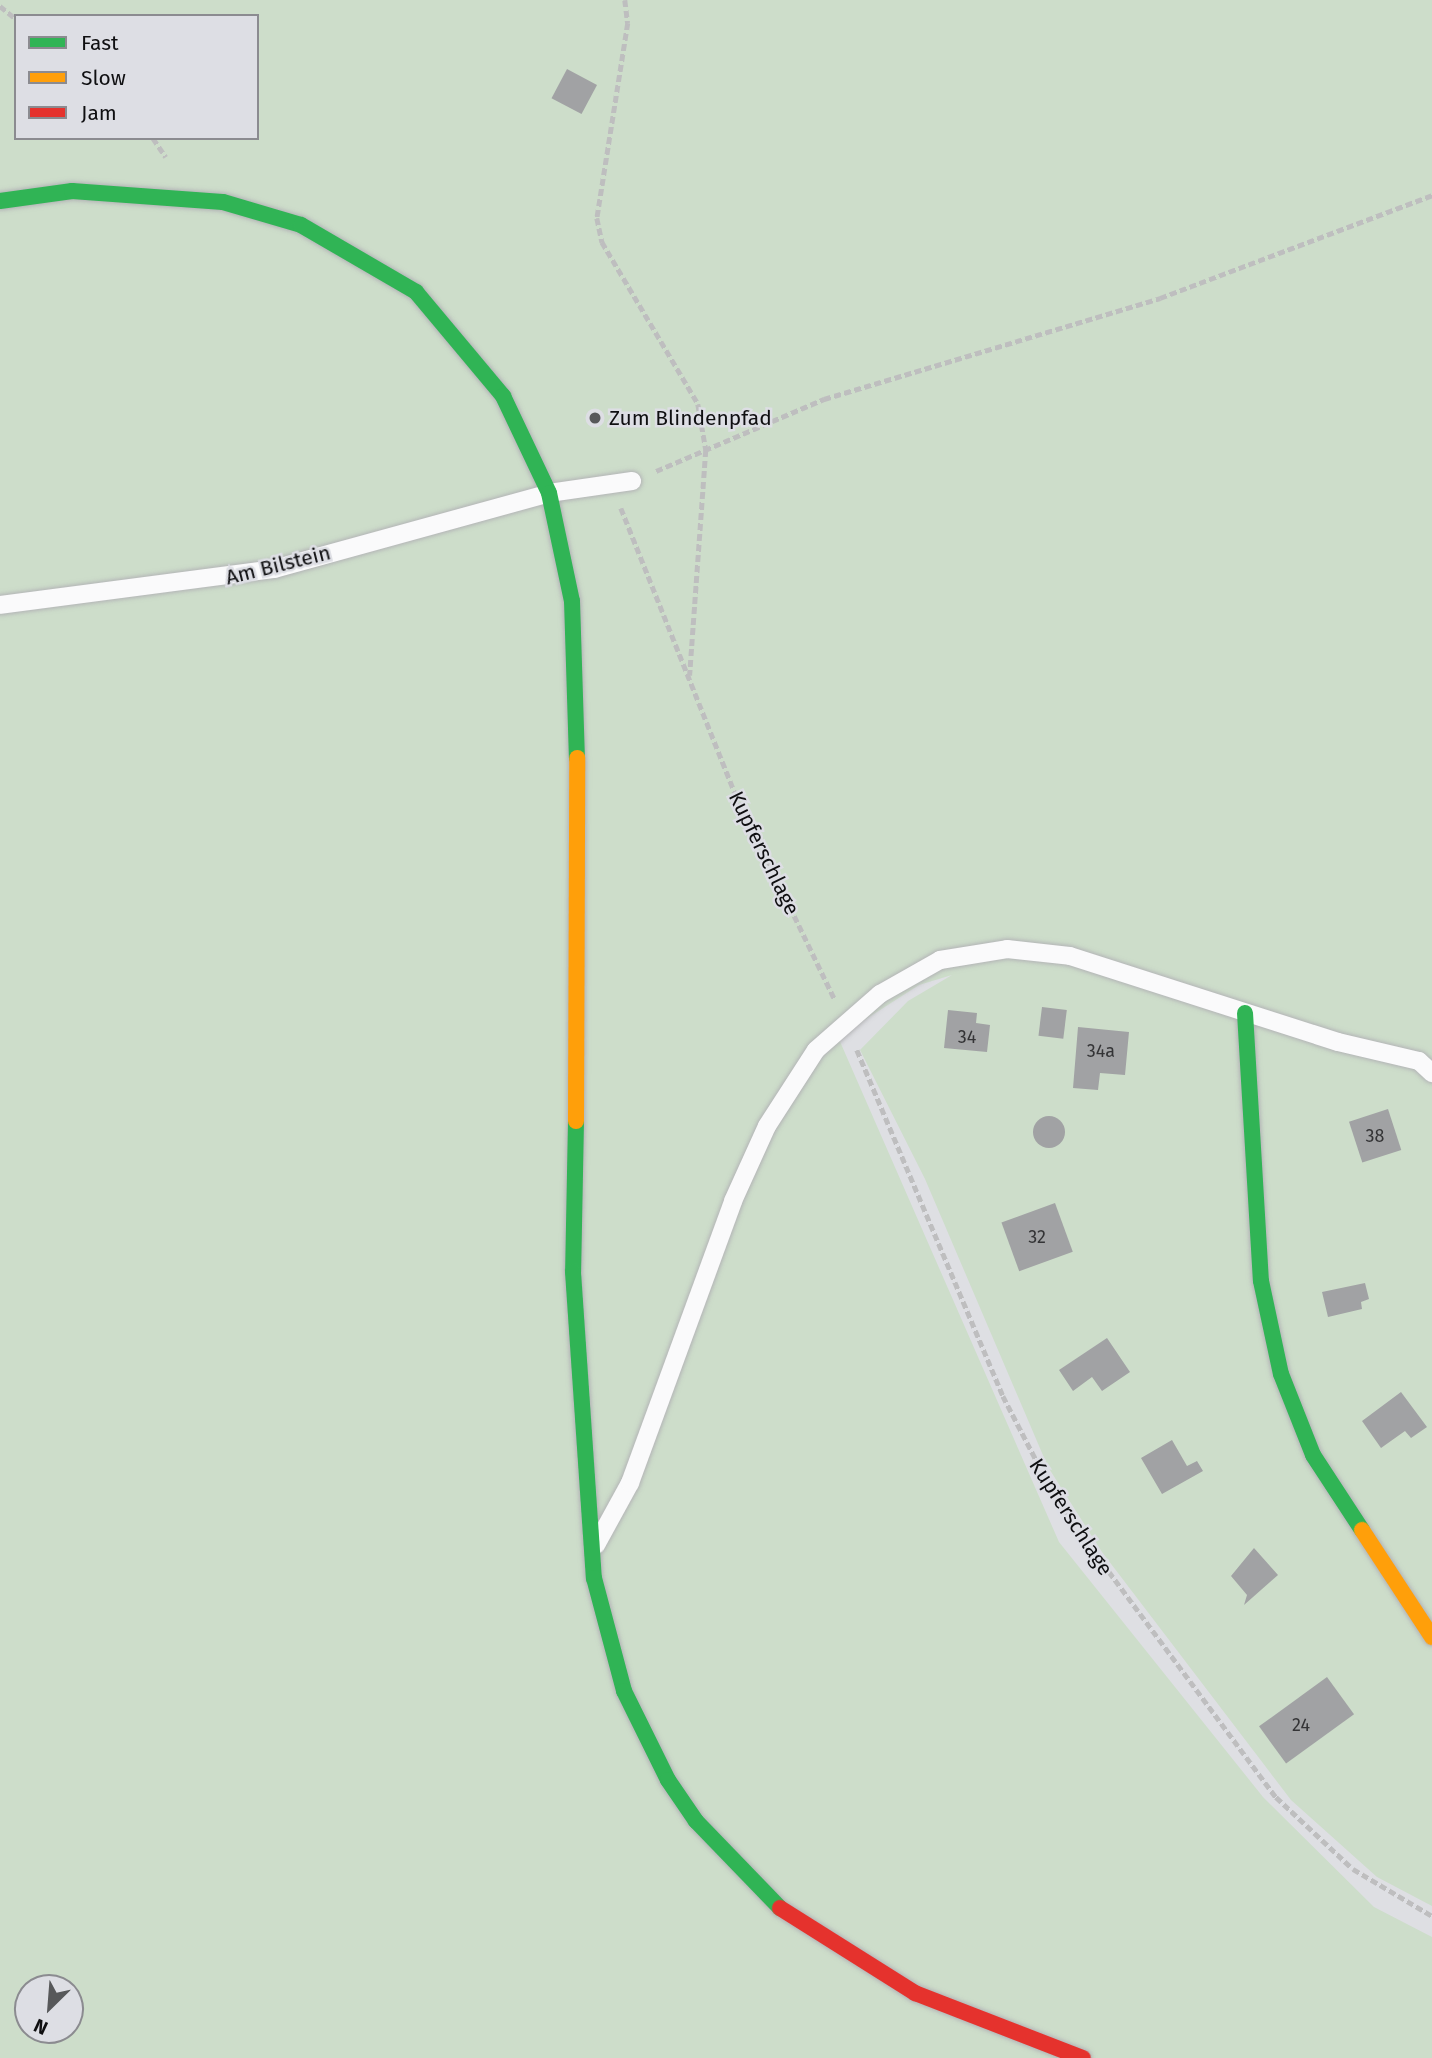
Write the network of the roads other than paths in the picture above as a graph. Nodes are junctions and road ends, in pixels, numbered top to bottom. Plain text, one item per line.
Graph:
1 (0, 201) edge
2 (632, 481) road end
3 (549, 493) junction
4 (0, 605) edge
5 (1245, 1013) junction
6 (1425, 1067) edge
7 (592, 1550) junction
8 (1432, 1637) edge
9 (1083, 2058) edge

1 - 3 main road
2 - 3 lane, Am Bilstein
3 - 4 lane, Am Bilstein
3 - 7 main road
5 - 6 lane
5 - 7 lane
5 - 8 main road
7 - 9 main road

